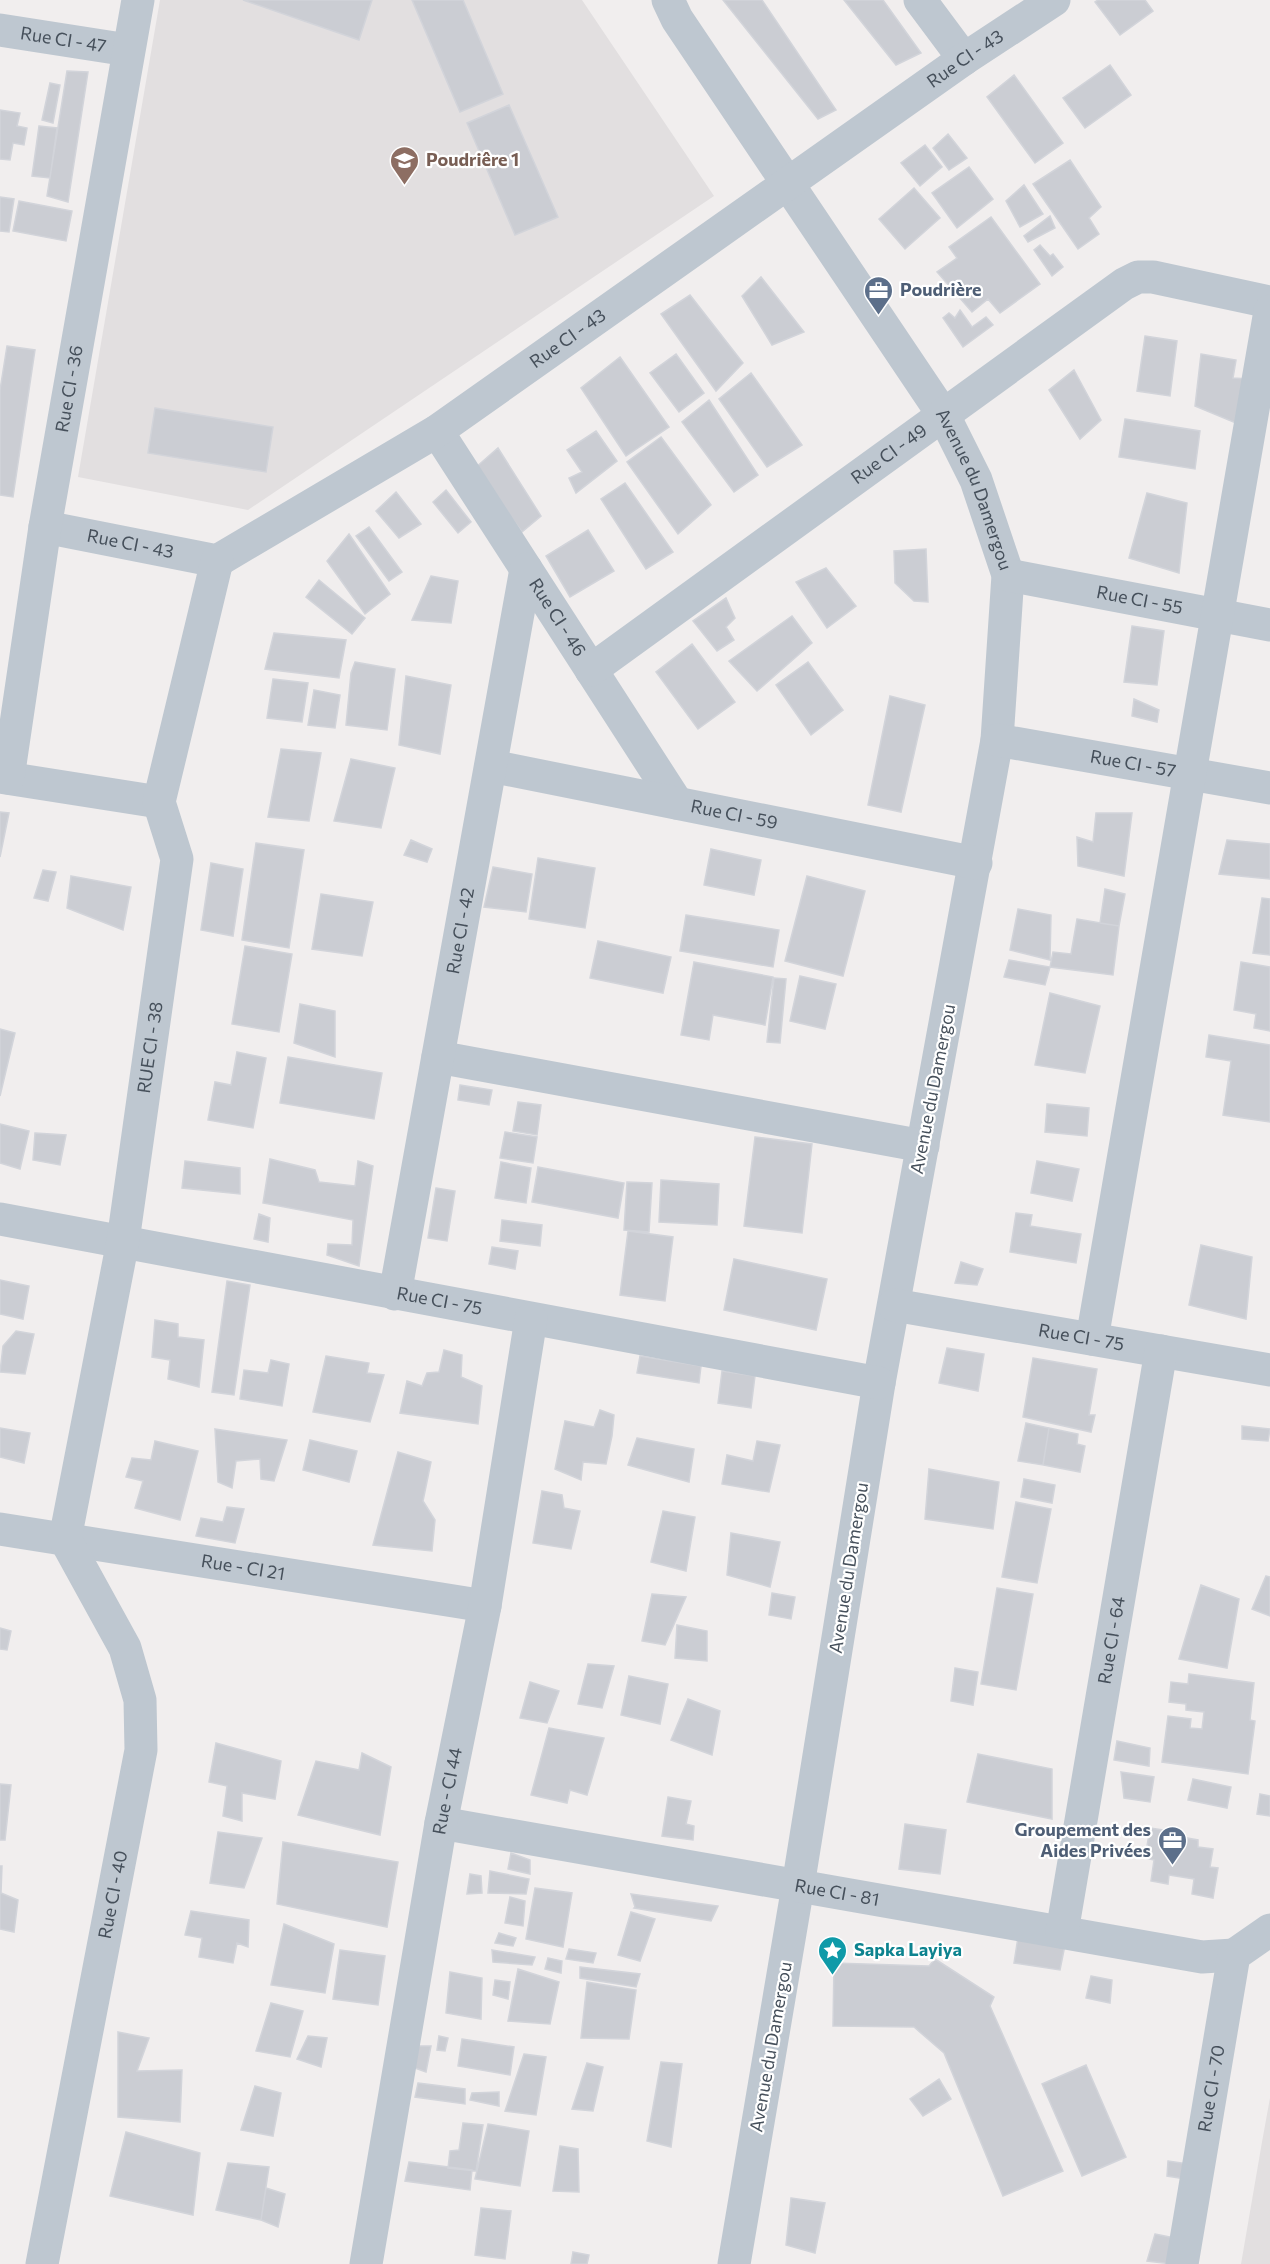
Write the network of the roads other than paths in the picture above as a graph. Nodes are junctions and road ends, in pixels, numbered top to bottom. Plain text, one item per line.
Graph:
1 (138, 0) edge
2 (668, 0) edge
3 (920, 0) edge
4 (1054, 0) edge
5 (0, 30) edge
6 (128, 50) junction
7 (964, 59) junction
8 (788, 184) junction
9 (1270, 302) edge
10 (1270, 311) edge
11 (944, 416) junction
12 (437, 431) junction
13 (45, 527) junction
14 (217, 561) junction
15 (526, 569) junction
16 (1008, 575) junction
17 (1217, 615) junction
18 (1270, 625) edge
19 (591, 670) junction
20 (997, 740) junction
21 (491, 766) junction
22 (1190, 774) junction
23 (4, 778) edge
24 (1270, 788) edge
25 (159, 802) junction
26 (677, 803) junction
27 (976, 862) junction
28 (438, 1057) junction
29 (923, 1146) junction
30 (0, 1219) edge
31 (123, 1241) junction
32 (395, 1294) junction
33 (894, 1305) junction
34 (531, 1319) junction
35 (1092, 1339) junction
36 (1161, 1351) junction
37 (1270, 1370) edge
38 (879, 1383) junction
39 (0, 1529) edge
40 (66, 1539) junction
41 (485, 1606) junction
42 (441, 1823) junction
43 (798, 1886) junction
44 (1270, 1930) edge
45 (1062, 1932) junction
46 (1233, 1955) junction
47 (42, 2264) edge
48 (366, 2264) edge
49 (734, 2264) edge
50 (1182, 2264) edge

1 - 6 street, Rue CI - 36
2 - 8 street, Avenue du Damergou
3 - 7 street
4 - 7 street, Rue CI - 43
5 - 6 street, Rue CI - 47
6 - 13 street, Rue CI - 36
7 - 8 street, Rue CI - 43
8 - 11 street, Avenue du Damergou
8 - 12 street, Rue CI - 43
9 - 11 street, Rue CI - 49
10 - 17 street
11 - 16 street, Avenue du Damergou
11 - 19 street, Rue CI - 49
12 - 14 street, Rue CI - 43
12 - 15 street, Rue CI - 46
13 - 14 street, Rue CI - 43
13 - 23 street, Rue CI - 36
14 - 25 street
15 - 19 street, Rue CI - 46
15 - 21 street, Rue CI - 42
16 - 17 street, Rue CI - 55
16 - 20 street, Avenue du Damergou
17 - 18 street, Rue CI - 55
17 - 22 street
19 - 26 street, Rue CI - 46
20 - 22 street, Rue CI - 57
20 - 27 street, Avenue du Damergou
21 - 26 street, Rue CI - 59
21 - 28 street, Rue CI - 42
22 - 24 street, Rue CI - 57
22 - 35 street
23 - 25 street, Rue CI - 36
25 - 31 street, RUE CI - 38
26 - 27 street, Rue CI - 59
27 - 29 street, Avenue du Damergou
28 - 29 street
28 - 32 street, Rue CI - 42
29 - 33 street, Avenue du Damergou
30 - 31 street, Rue CI - 75
31 - 32 street, Rue CI - 75
31 - 40 street, RUE CI - 38
32 - 34 street, Rue CI - 75
33 - 35 street, Rue CI - 75
33 - 38 street, Avenue du Damergou
34 - 38 street, Rue CI - 75
34 - 41 street, Rue - CI 44
35 - 36 street, Rue CI - 75
36 - 37 street, Rue CI - 75
36 - 45 street, Rue CI - 64
38 - 43 street, Avenue du Damergou
39 - 40 street, Rue - CI 21
40 - 41 street, Rue - CI 21
40 - 47 street, Rue CI - 40
41 - 42 street, Rue - CI 44
42 - 43 street, Rue CI - 81
42 - 48 street, Rue - CI 44
43 - 45 street, Rue CI - 81
43 - 49 street, Avenue du Damergou
44 - 46 street
45 - 46 street, Rue CI - 81
46 - 50 street, Rue CI - 70

